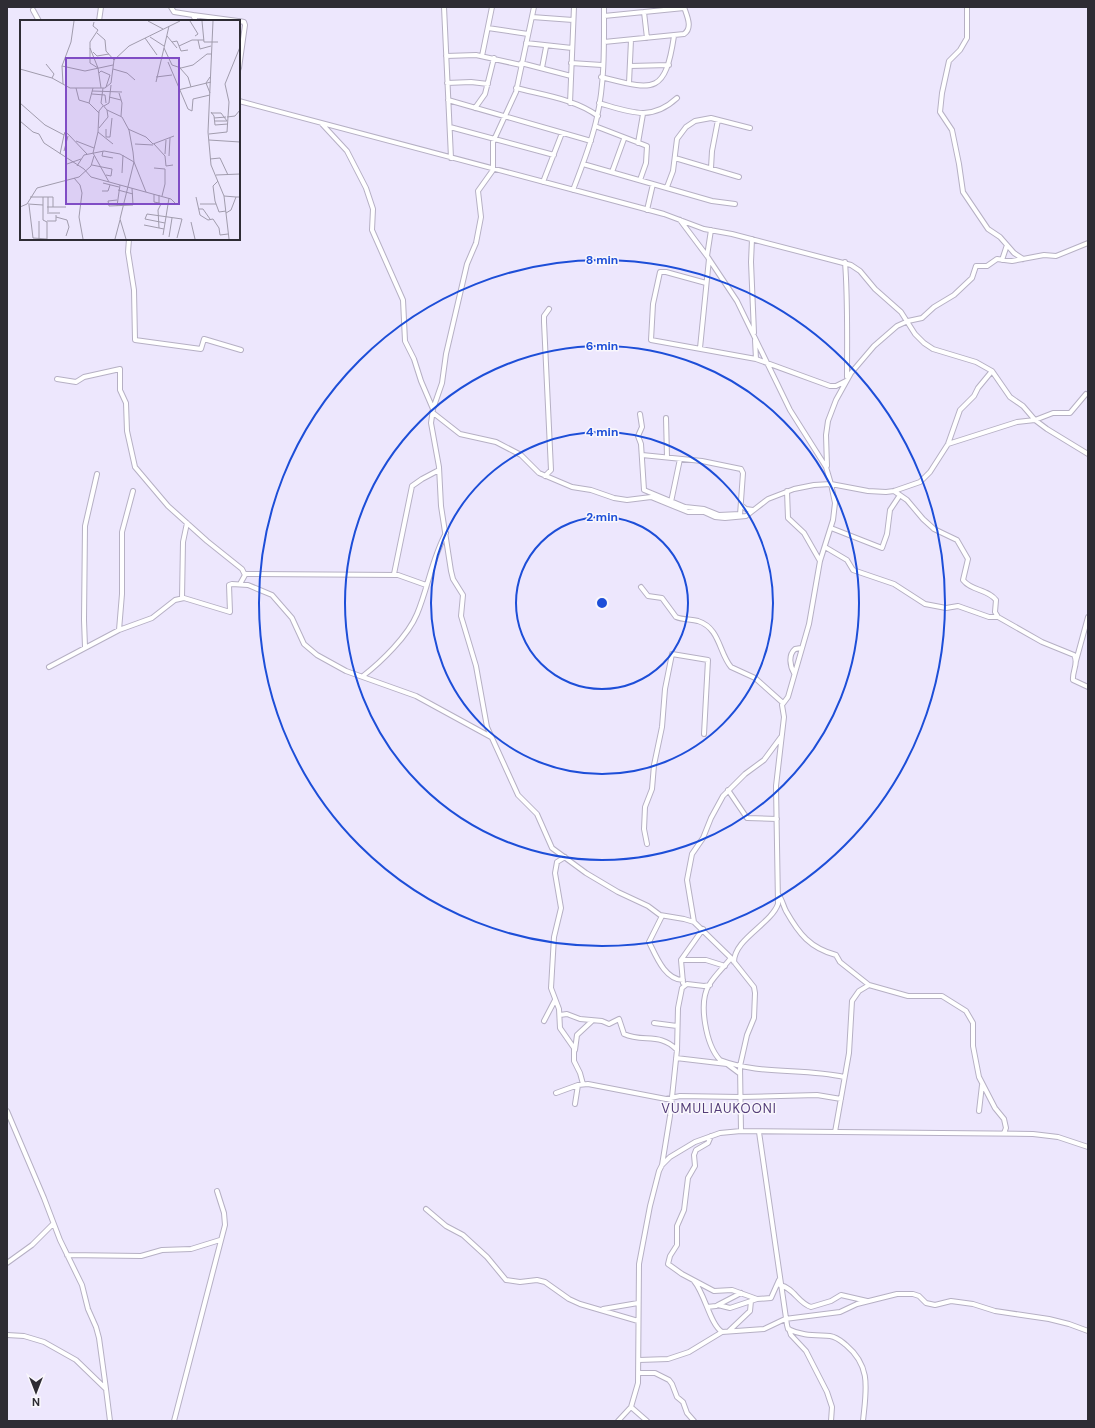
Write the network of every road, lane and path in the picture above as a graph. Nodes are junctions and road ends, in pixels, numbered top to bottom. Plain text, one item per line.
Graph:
1 (100, 7) edge
2 (170, 7) edge
3 (444, 7) edge
4 (492, 7) edge
5 (534, 7) edge
6 (574, 7) edge
7 (604, 7) edge
8 (967, 7) edge
9 (684, 8) edge
10 (33, 10) dead end
11 (644, 12) junction
12 (193, 15) junction
13 (604, 16) junction
14 (532, 17) junction
15 (38, 20) edge
16 (99, 20) edge
17 (196, 20) edge
18 (231, 20) edge
19 (573, 20) junction
20 (240, 21) edge
21 (488, 28) junction
22 (528, 34) junction
23 (674, 36) junction
24 (647, 38) junction
25 (631, 40) junction
26 (604, 42) junction
27 (526, 43) junction
28 (546, 47) junction
29 (572, 48) junction
30 (446, 56) junction
31 (482, 56) junction
32 (494, 58) junction
33 (240, 61) edge
34 (571, 63) junction
35 (521, 64) junction
36 (602, 65) junction
37 (669, 65) junction
38 (630, 66) junction
39 (542, 68) junction
40 (571, 76) junction
41 (601, 77) junction
42 (629, 83) junction
43 (447, 84) junction
44 (488, 84) junction
45 (516, 88) junction
46 (677, 98) dead end
47 (448, 100) junction
48 (240, 101) edge
49 (570, 103) junction
50 (599, 103) junction
51 (475, 108) junction
52 (643, 114) junction
53 (505, 116) junction
54 (598, 116) junction
55 (718, 120) junction
56 (321, 123) junction
57 (595, 126) junction
58 (450, 127) junction
59 (750, 128) dead end
60 (562, 133) junction
61 (624, 139) junction
62 (494, 140) junction
63 (591, 141) junction
64 (638, 143) junction
65 (554, 155) junction
66 (451, 158) junction
67 (675, 158) junction
68 (583, 164) junction
69 (710, 168) junction
70 (493, 170) junction
71 (612, 172) junction
72 (739, 177) dead end
73 (640, 180) junction
74 (543, 182) junction
75 (654, 184) junction
76 (667, 187) junction
77 (573, 190) junction
78 (735, 204) dead end
79 (647, 210) junction
80 (680, 220) junction
81 (711, 230) junction
82 (752, 239) junction
83 (129, 240) edge
84 (1088, 243) edge
85 (1007, 245) junction
86 (708, 257) junction
87 (1024, 259) junction
88 (1002, 260) junction
89 (844, 262) junction
90 (706, 283) junction
91 (549, 309) dead end
92 (908, 321) junction
93 (754, 336) junction
94 (700, 348) junction
95 (241, 350) dead end
96 (756, 359) junction
97 (766, 362) junction
98 (992, 371) junction
99 (57, 379) dead end
100 (846, 380) junction
101 (1086, 394) dead end
102 (433, 410) junction
103 (640, 414) dead end
104 (666, 418) dead end
105 (1035, 420) junction
106 (948, 444) junction
107 (1088, 454) edge
108 (642, 455) junction
109 (667, 457) junction
110 (680, 459) junction
111 (826, 467) junction
112 (439, 470) junction
113 (97, 474) dead end
114 (545, 476) junction
115 (831, 484) junction
116 (133, 491) dead end
117 (787, 491) junction
118 (894, 491) junction
119 (900, 495) junction
120 (671, 502) junction
121 (741, 505) junction
122 (753, 510) junction
123 (740, 515) junction
124 (187, 523) junction
125 (831, 528) junction
126 (446, 532) junction
127 (825, 547) junction
128 (820, 561) junction
129 (245, 574) junction
130 (394, 574) junction
131 (240, 584) junction
132 (426, 585) junction
133 (641, 587) dead end
134 (182, 598) junction
135 (998, 617) junction
136 (1088, 617) edge
137 (119, 630) junction
138 (85, 647) junction
139 (801, 648) junction
140 (1076, 662) junction
141 (49, 667) dead end
142 (794, 673) junction
143 (363, 676) junction
144 (1088, 688) edge
145 (783, 703) junction
146 (704, 734) dead end
147 (782, 734) junction
148 (491, 737) junction
149 (728, 790) junction
150 (777, 819) junction
151 (647, 844) dead end
152 (565, 857) junction
153 (778, 894) junction
154 (662, 916) junction
155 (694, 922) junction
156 (703, 929) junction
157 (681, 960) junction
158 (732, 960) junction
159 (725, 966) junction
160 (683, 983) junction
161 (710, 984) junction
162 (869, 984) junction
163 (555, 1000) junction
164 (560, 1015) junction
165 (544, 1021) dead end
166 (592, 1021) junction
167 (654, 1023) dead end
168 (677, 1026) junction
169 (677, 1050) junction
170 (575, 1051) junction
171 (676, 1058) junction
172 (740, 1066) junction
173 (739, 1074) junction
174 (844, 1077) junction
175 (580, 1084) junction
176 (982, 1085) junction
177 (556, 1093) dead end
178 (740, 1097) junction
179 (672, 1098) junction
180 (840, 1099) junction
181 (575, 1104) dead end
182 (979, 1111) dead end
183 (7, 1113) edge
184 (741, 1131) junction
185 (758, 1132) junction
186 (835, 1132) junction
187 (1004, 1133) junction
188 (710, 1136) junction
189 (1088, 1147) edge
190 (662, 1165) junction
191 (217, 1191) dead end
192 (426, 1209) dead end
193 (54, 1224) junction
194 (220, 1240) junction
195 (67, 1255) junction
196 (7, 1263) edge
197 (692, 1279) junction
198 (779, 1279) junction
199 (780, 1285) junction
200 (741, 1292) junction
201 (757, 1299) junction
202 (751, 1301) junction
203 (873, 1301) junction
204 (638, 1303) junction
205 (718, 1305) junction
206 (707, 1307) junction
207 (600, 1309) junction
208 (785, 1319) junction
209 (638, 1321) junction
210 (788, 1329) junction
211 (729, 1331) junction
212 (1088, 1331) edge
213 (722, 1332) junction
214 (7, 1335) edge
215 (639, 1360) junction
216 (639, 1373) junction
217 (106, 1389) junction
218 (631, 1407) junction
219 (110, 1421) edge
220 (174, 1421) edge
221 (618, 1421) edge
222 (647, 1421) edge
223 (694, 1421) edge
224 (831, 1421) edge
225 (863, 1421) edge

1 - 16 street
2 - 12 street
3 - 30 street
4 - 21 street
5 - 14 street
6 - 19 street
7 - 13 street
8 - 85 street
9 - 11 street
9 - 23 street
10 - 15 street
11 - 13 street
11 - 24 street
12 - 17 street
12 - 18 street
13 - 26 street
14 - 19 street
14 - 22 street
19 - 29 street
20 - 33 street
21 - 22 street
21 - 31 street
22 - 27 street
23 - 24 street
23 - 37 street
24 - 25 street
25 - 26 street
25 - 38 street
26 - 36 street
27 - 28 street
27 - 35 street
28 - 29 street
28 - 39 street
29 - 34 street
30 - 31 street
30 - 43 street
31 - 32 street
32 - 35 street
32 - 44 street
34 - 36 street
34 - 40 street
35 - 39 street
35 - 45 street
36 - 41 street
37 - 38 street
37 - 42 street
38 - 42 street
39 - 40 street
40 - 49 street
41 - 42 street
41 - 50 street
43 - 44 street
43 - 47 street
44 - 51 street
45 - 49 street
45 - 53 street
46 - 52 street
47 - 51 street
47 - 58 street
48 - 56 street
49 - 54 street
50 - 52 street
50 - 54 street
51 - 53 street
52 - 64 street
53 - 60 street
53 - 62 street
54 - 57 street
55 - 59 street
55 - 67 street
55 - 69 street
56 - 66 street
56 - 102 street
57 - 61 street
57 - 63 street
58 - 62 street
58 - 66 street
60 - 63 street
60 - 65 street
61 - 64 street
61 - 71 street
62 - 65 street
62 - 70 street
63 - 68 street
64 - 73 street
65 - 74 street
66 - 70 street
67 - 69 street
67 - 76 street
68 - 71 street
68 - 77 street
69 - 72 street
70 - 74 street
70 - 102 street
71 - 73 street
73 - 75 street
74 - 77 street
75 - 76 street
75 - 79 street
76 - 78 street
77 - 79 street
79 - 80 street
80 - 81 street
80 - 86 street
81 - 82 street
81 - 86 street
82 - 89 street
82 - 93 street
83 - 95 street
84 - 87 street
85 - 87 street
85 - 88 street
86 - 90 street
86 - 93 street
87 - 88 street
88 - 92 street
89 - 92 street
89 - 100 street
90 - 94 street
90 - 94 street
91 - 114 street
92 - 98 street
92 - 100 street
93 - 96 street
93 - 97 street
94 - 96 street
96 - 97 street
97 - 100 street
97 - 111 street
98 - 105 street
98 - 106 street
99 - 124 street
100 - 111 street
101 - 105 street
102 - 112 street
102 - 114 street
103 - 108 street
104 - 109 street
105 - 106 street
105 - 107 street
106 - 118 street
108 - 109 street
108 - 120 street
109 - 110 street
110 - 120 street
110 - 121 street
111 - 115 street
112 - 126 street
112 - 130 street
113 - 138 street
114 - 123 street
115 - 117 street
115 - 118 street
115 - 125 street
116 - 137 street
117 - 122 street
117 - 128 street
118 - 119 street
119 - 125 street
119 - 135 street
120 - 123 street
121 - 122 street
121 - 123 street
122 - 123 street
124 - 129 street
124 - 134 street
125 - 127 street
126 - 132 street
126 - 148 street
127 - 128 street
127 - 135 street
128 - 139 street
129 - 130 street
129 - 131 street
130 - 132 street
131 - 134 street
131 - 143 street
132 - 143 street
133 - 145 street
134 - 137 street
135 - 140 street
136 - 140 street
137 - 138 street
138 - 141 street
139 - 142 street
139 - 142 street
140 - 144 street
142 - 145 street
143 - 148 street
145 - 147 street
146 - 151 street
147 - 149 street
147 - 150 street
148 - 152 street
149 - 150 street
149 - 155 street
150 - 153 street
152 - 154 street
152 - 163 street
153 - 158 street
153 - 162 street
154 - 155 street
154 - 160 street
155 - 156 street
156 - 157 street
156 - 158 street
157 - 159 street
157 - 160 street
158 - 159 street
158 - 172 street
159 - 161 street
160 - 161 street
160 - 168 street
161 - 172 street
162 - 174 street
162 - 176 street
163 - 164 street
163 - 165 street
164 - 166 street
164 - 170 street
166 - 169 street
166 - 170 street
167 - 168 street
168 - 169 street
169 - 171 street
170 - 175 street
171 - 173 street
171 - 179 street
172 - 173 street
172 - 174 street
173 - 178 street
174 - 180 street
175 - 177 street
175 - 179 street
175 - 181 street
176 - 182 street
176 - 187 street
178 - 179 street
178 - 180 street
178 - 184 street
179 - 190 street
180 - 186 street
183 - 193 street
184 - 185 street
184 - 188 street
185 - 186 street
185 - 198 street
186 - 187 street
187 - 189 street
188 - 190 street
188 - 197 street
190 - 204 street
191 - 194 street
192 - 207 street
193 - 195 street
193 - 196 street
194 - 195 street
194 - 220 street
195 - 217 street
197 - 200 street
197 - 206 street
198 - 199 street
198 - 201 street
199 - 203 street
199 - 208 street
200 - 201 street
200 - 205 street
201 - 202 street
202 - 205 street
202 - 211 street
203 - 208 street
203 - 212 street
204 - 207 street
204 - 209 street
205 - 206 street
206 - 213 street
207 - 209 street
208 - 210 street
208 - 211 street
209 - 215 street
210 - 224 street
210 - 225 street
211 - 213 street
213 - 215 street
214 - 217 street
215 - 216 street
216 - 218 street
216 - 223 street
217 - 219 street
218 - 221 street
218 - 222 street

